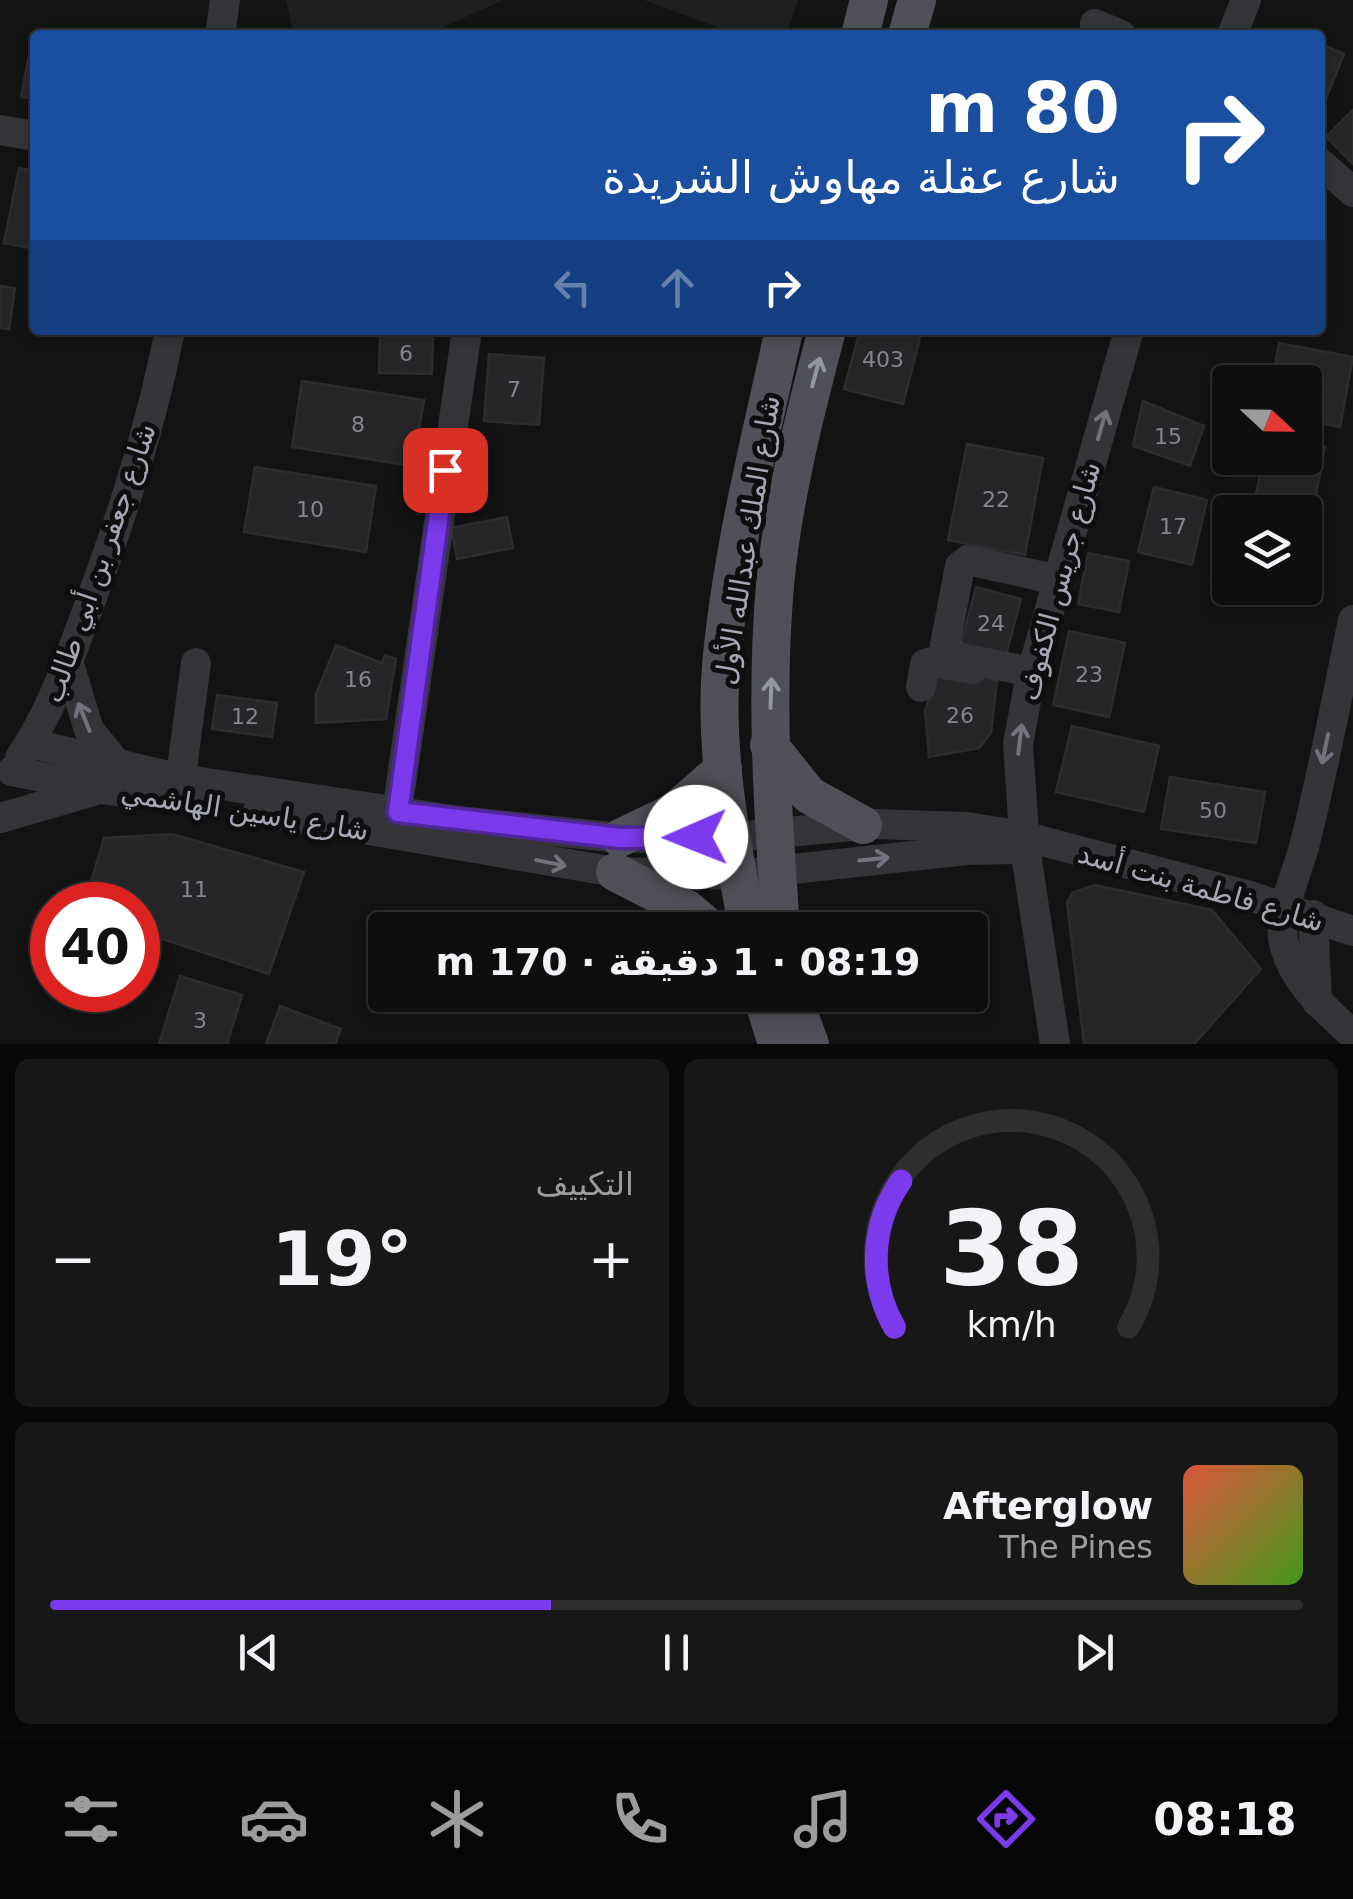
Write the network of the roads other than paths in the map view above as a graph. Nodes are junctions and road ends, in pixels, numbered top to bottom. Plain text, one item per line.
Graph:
1 (225, 0) edge
2 (870, 0) edge
3 (917, 0) edge
4 (1246, 0) edge
5 (221, 30) edge
6 (861, 30) edge
7 (909, 30) edge
8 (1234, 30) edge
9 (0, 130) edge
10 (30, 135) edge
11 (1325, 167) edge
12 (1353, 192) edge
13 (169, 335) edge
14 (466, 335) edge
15 (783, 335) edge
16 (826, 335) edge
17 (1129, 335) edge
18 (1058, 580) junction
19 (1353, 623) edge
20 (68, 661) junction
21 (196, 663) dead end
22 (1031, 675) junction
23 (921, 687) dead end
24 (30, 742) junction
25 (769, 745) junction
26 (723, 769) junction
27 (6, 777) edge
28 (110, 777) junction
29 (180, 788) junction
30 (0, 818) edge
31 (396, 823) junction
32 (863, 825) junction
33 (774, 831) junction
34 (734, 837) junction
35 (1032, 843) junction
36 (617, 855) junction
37 (777, 872) junction
38 (738, 875) junction
39 (1300, 911) junction
40 (690, 912) edge
41 (745, 912) edge
42 (780, 912) edge
43 (1353, 930) edge
44 (767, 1012) edge
45 (798, 1012) edge
46 (1353, 1035) edge
47 (777, 1044) edge
48 (810, 1044) edge
49 (1055, 1044) edge

1 - 5 street
2 - 6 main road
3 - 7 main road
4 - 8 street
9 - 10 street
11 - 12 street
13 - 20 street, شارع جعفر بن أبي طالب
14 - 31 street
15 - 26 main road, شارع الملك عبدالله الأول
25 -> 16 main road, شارع الملك عبدالله الأول
18 -> 17 street, شارع جريس الكفوف
18 - 22 street, شارع جريس الكفوف
18 - 22 street
19 -> 39 street
20 - 24 street, شارع جعفر بن أبي طالب
28 -> 20 street
21 - 29 street
22 - 23 street
35 -> 22 street, شارع جريس الكفوف
24 - 27 street, شارع جعفر بن أبي طالب
24 - 28 street, شارع ياسين الهاشمي
25 - 32 main road
25 - 33 main road, شارع الملك عبدالله الأول
26 - 34 main road, شارع الملك عبدالله الأول
26 - 36 main road
27 - 28 street, شارع ياسين الهاشمي
28 - 29 street, شارع ياسين الهاشمي
28 - 30 street
29 - 31 street, شارع ياسين الهاشمي
31 - 36 street, شارع ياسين الهاشمي
32 - 33 street, شارع فاطمة بنت أسد
32 - 35 street, شارع فاطمة بنت أسد
33 - 34 street, شارع ياسين الهاشمي
33 - 37 main road, شارع الملك عبدالله الأول
34 - 36 street, شارع ياسين الهاشمي
34 - 38 main road, شارع الملك عبدالله الأول
37 -> 35 street, شارع فاطمة بنت أسد
35 - 39 street, شارع فاطمة بنت أسد
35 - 49 street, شارع جريس الكفوف
36 - 38 street, شارع ياسين الهاشمي
36 - 40 main road
37 - 38 street, شارع ياسين الهاشمي
37 - 42 main road, شارع الملك عبدالله الأول
38 - 41 main road, شارع الملك عبدالله الأول
39 - 43 street, شارع فاطمة بنت أسد
39 - 46 street
44 - 47 main road
45 - 48 main road

